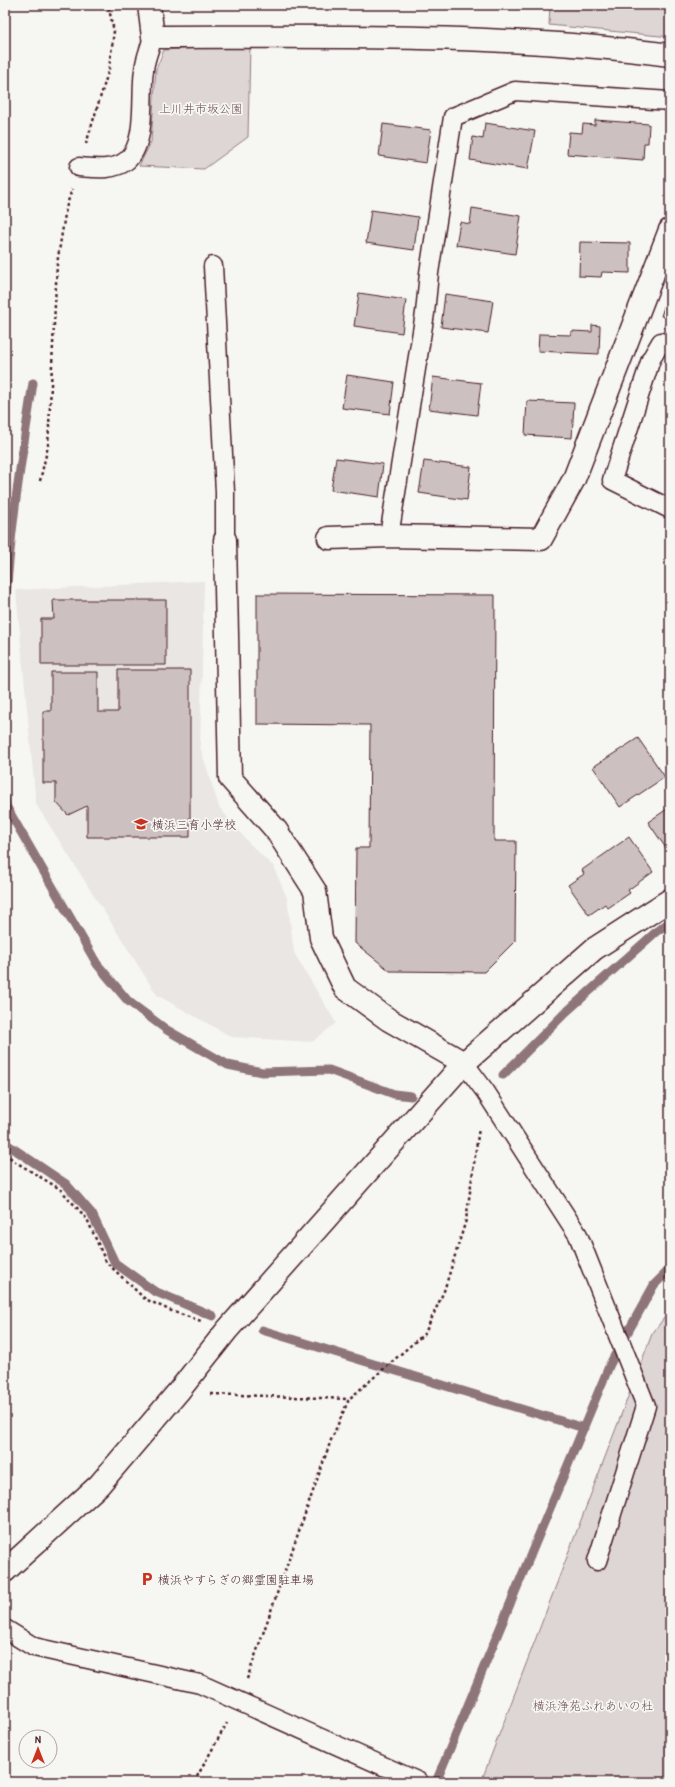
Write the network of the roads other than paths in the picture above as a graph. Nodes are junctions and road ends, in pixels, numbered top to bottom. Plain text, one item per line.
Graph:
1 (149, 5) edge
2 (152, 37) junction
3 (670, 55) edge
4 (670, 101) edge
5 (79, 167) road end
6 (670, 230) edge
7 (213, 266) dead end
8 (670, 346) edge
9 (670, 509) edge
10 (389, 536) junction
11 (329, 538) dead end
12 (225, 540) joint
13 (670, 900) edge
14 (464, 1064) junction
15 (597, 1561) dead end
16 (5, 1571) edge
17 (5, 1629) edge
18 (419, 1782) edge

1 - 2 street
2 - 3 street
2 - 5 lane
4 - 10 lane
6 - 10 street
7 - 12 lane
8 - 9 lane
10 - 11 street
12 - 14 street
13 - 14 street
14 - 15 lane
14 - 16 street
17 - 18 lane

